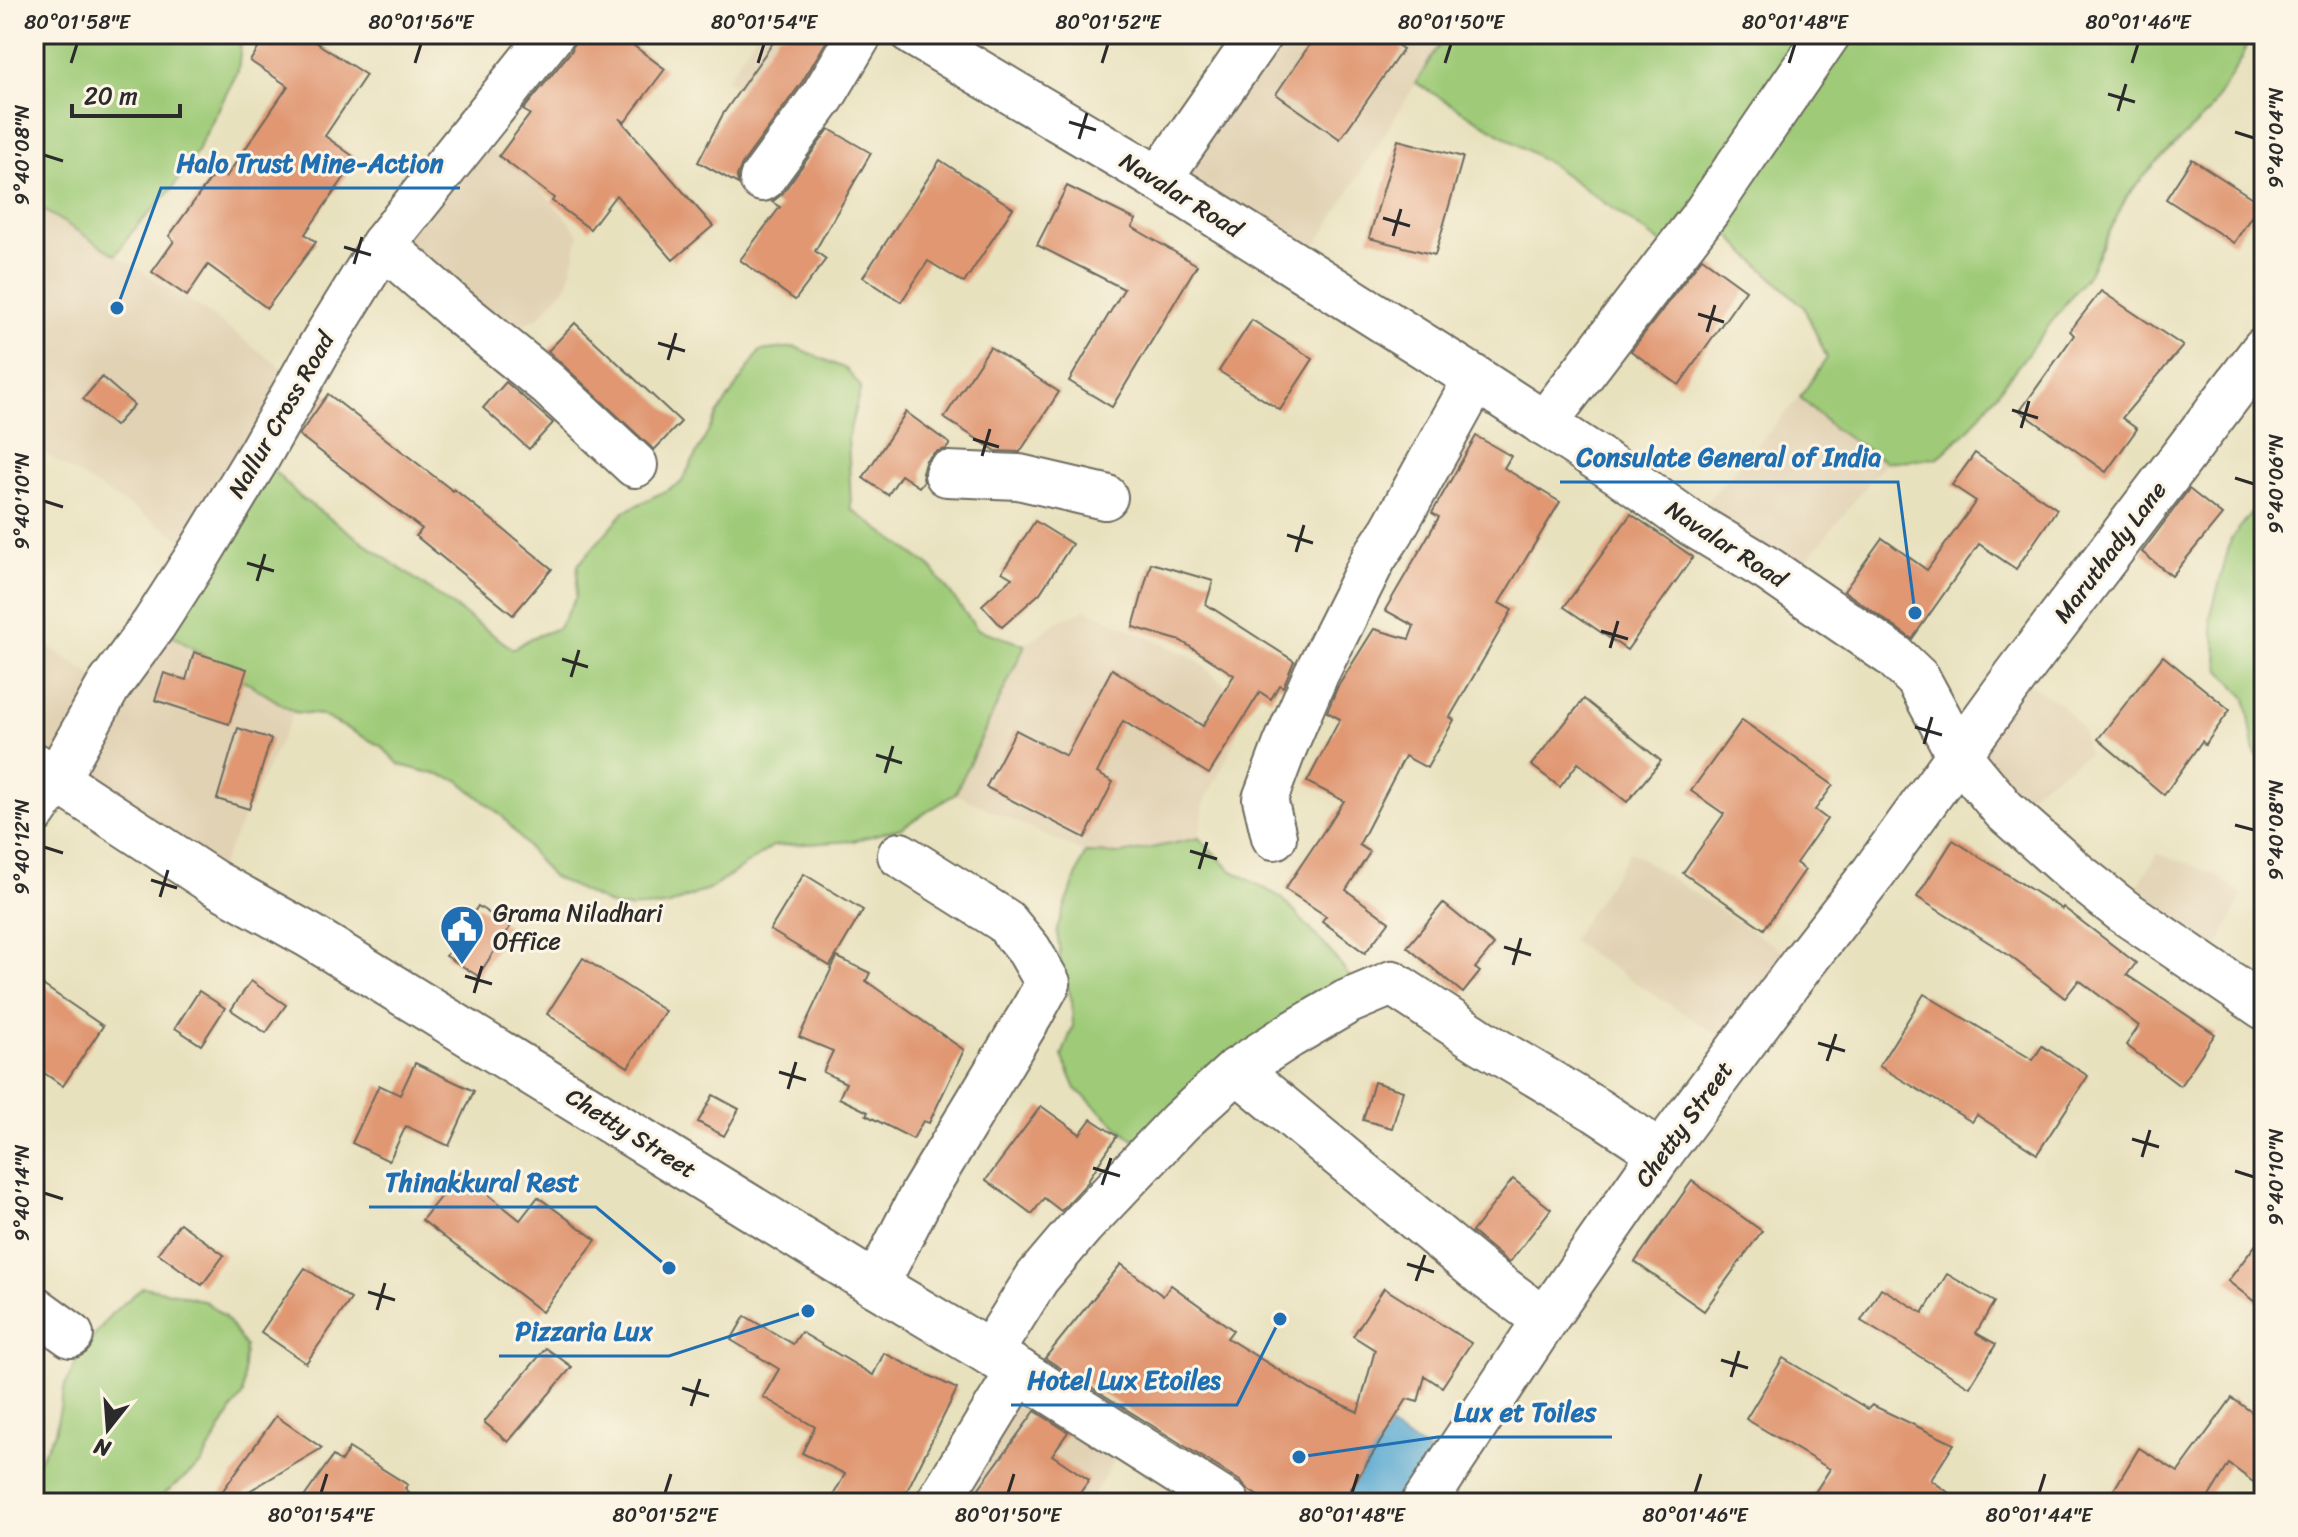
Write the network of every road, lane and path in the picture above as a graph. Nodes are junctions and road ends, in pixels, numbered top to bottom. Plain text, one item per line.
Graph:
1 (552, 34) edge
2 (860, 34) edge
3 (914, 34) edge
4 (1260, 34) edge
5 (1828, 34) edge
6 (762, 179) dead end
7 (1159, 179) junction
8 (383, 245) junction
9 (2264, 349) edge
10 (1476, 379) junction
11 (1544, 424) junction
12 (635, 465) dead end
13 (947, 474) dead end
14 (1105, 497) dead end
15 (1960, 757) junction
16 (41, 786) edge
17 (1274, 837) dead end
18 (900, 855) dead end
19 (2264, 1007) edge
20 (1237, 1070) junction
21 (1661, 1153) junction
22 (876, 1285) junction
23 (34, 1308) edge
24 (1545, 1320) junction
25 (71, 1335) dead end
26 (1005, 1362) junction
27 (938, 1503) edge
28 (1227, 1503) edge
29 (1424, 1503) edge

1 - 8 street, Nallur Cross Road
2 - 6 street
3 - 7 street, Navalar Road
4 - 7 street
5 - 11 street
7 - 10 street, Navalar Road
8 - 12 street
8 - 16 street, Nallur Cross Road
9 - 15 street, Maruthady Lane
10 - 11 street, Navalar Road
10 - 17 street
11 - 15 street, Navalar Road
13 - 14 street
15 - 19 street, Navalar Road
15 - 21 street, Chetty Street
16 - 22 street, Chetty Street
18 - 22 street
20 - 21 street
20 - 24 street
20 - 26 street
21 - 24 street, Chetty Street
22 - 26 street, Chetty Street
23 - 25 street
24 - 29 street, Chetty Street
26 - 27 street
26 - 28 street, Chetty Street

